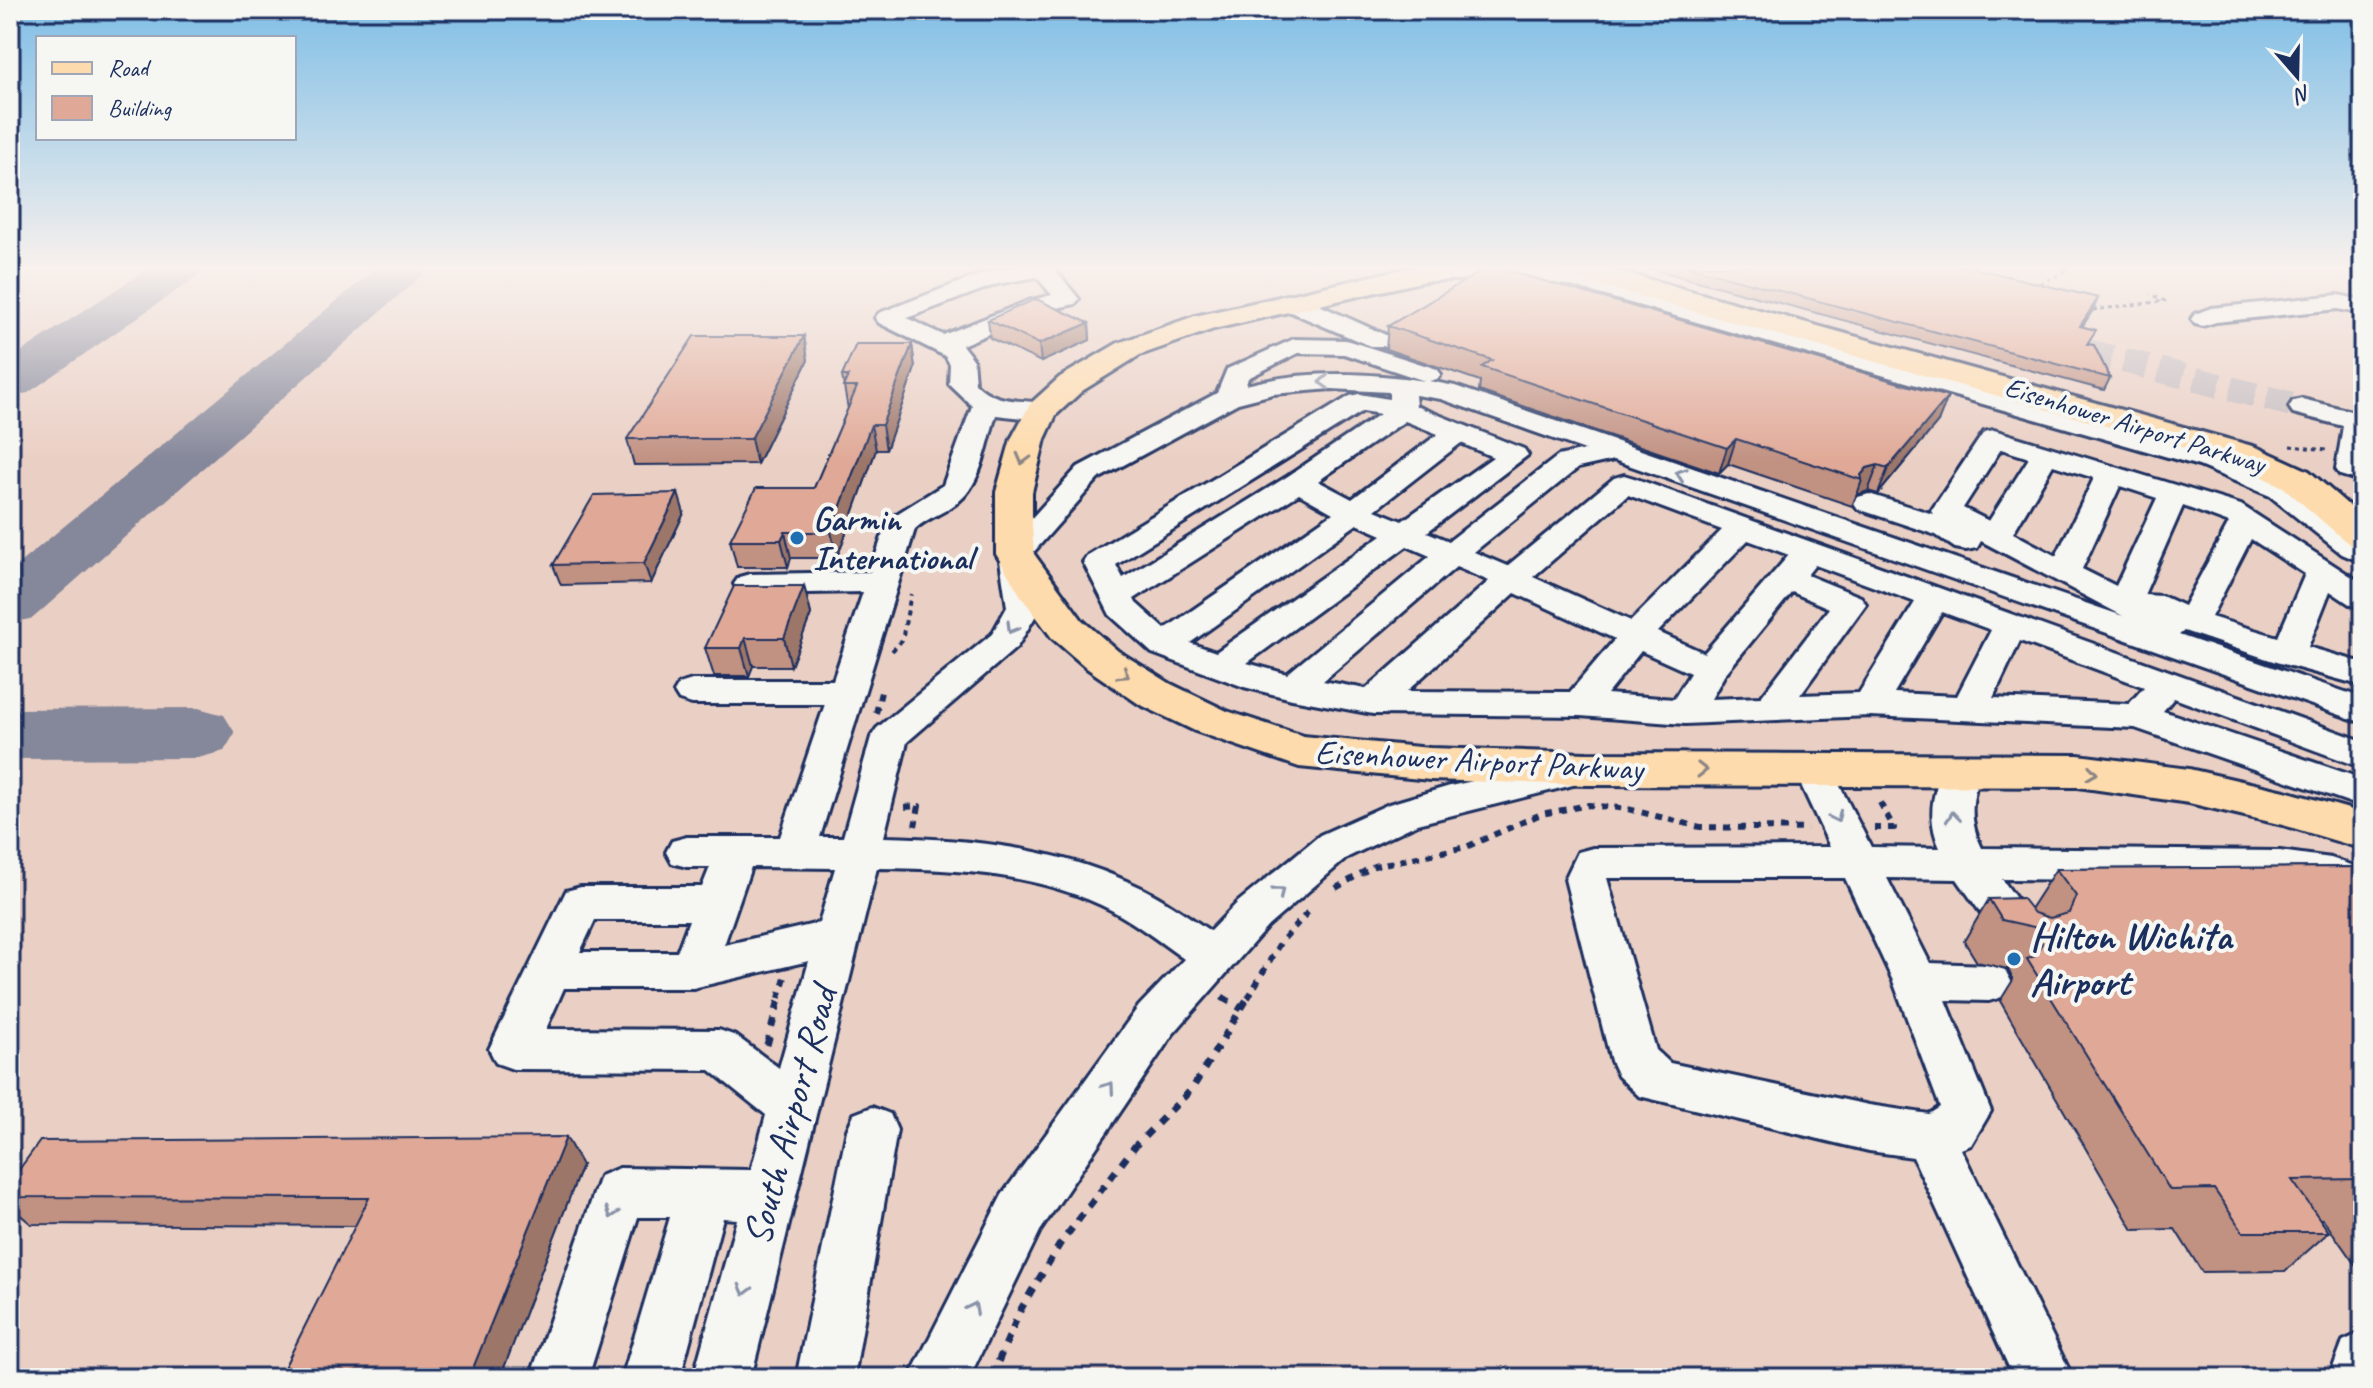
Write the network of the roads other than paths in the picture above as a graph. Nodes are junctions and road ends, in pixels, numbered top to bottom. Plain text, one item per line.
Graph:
1 (912, 331) edge
2 (975, 331) edge
3 (1180, 331) edge
4 (1353, 331) edge
5 (1753, 331) edge
6 (1803, 331) edge
7 (942, 344) junction
8 (1392, 346) edge
9 (1478, 391) dead end
10 (1229, 397) junction
11 (1402, 397) junction
12 (986, 404) junction
13 (2302, 407) tunnel mouth
14 (1042, 411) junction
15 (2360, 422) edge
16 (1458, 432) junction
17 (1616, 451) junction
18 (2046, 454) junction
19 (1496, 467) junction
20 (1719, 473) edge
21 (2363, 473) edge
22 (2111, 474) junction
23 (1298, 482) junction
24 (1541, 483) junction
25 (2174, 494) junction
26 (1869, 503) dead end
27 (1354, 512) junction
28 (2245, 521) junction
29 (1742, 528) junction
30 (1403, 532) junction
31 (1995, 537) junction
32 (2363, 537) edge
33 (1808, 552) junction
34 (1015, 554) junction
35 (1452, 554) junction
36 (2363, 554) edge
37 (2322, 571) junction
38 (1787, 578) junction
39 (1511, 579) junction
40 (881, 582) junction
41 (2054, 583) junction
42 (750, 584) edge
43 (1116, 596) junction
44 (1934, 598) junction
45 (2363, 598) edge
46 (2107, 601) junction
47 (2192, 622) junction
48 (2010, 626) junction
49 (1636, 635) junction
50 (1164, 646) junction
51 (2288, 654) junction
52 (1220, 666) junction
53 (1710, 669) junction
54 (2362, 680) edge
55 (2168, 683) junction
56 (1292, 688) junction
57 (692, 692) dead end
58 (847, 692) junction
59 (1373, 702) junction
60 (1580, 704) junction
61 (1870, 704) junction
62 (1773, 707) junction
63 (1969, 709) junction
64 (2363, 711) edge
65 (1685, 712) junction
66 (2138, 716) junction
67 (2363, 755) edge
68 (1587, 769) junction
69 (1963, 769) junction
70 (1813, 770) junction
71 (2363, 793) edge
72 (2363, 831) edge
73 (1850, 846) junction
74 (687, 852) dead end
75 (736, 852) junction
76 (795, 852) junction
77 (858, 854) junction
78 (1971, 864) junction
79 (2363, 885) edge
80 (717, 904) junction
81 (836, 937) junction
82 (2024, 940) edge
83 (1214, 957) junction
84 (550, 970) junction
85 (693, 970) junction
86 (1916, 981) junction
87 (1989, 983) dead end
88 (792, 1106) junction
89 (872, 1130) dead end
90 (1936, 1154) junction
91 (704, 1192) junction
92 (769, 1196) junction
93 (2363, 1361) edge
94 (559, 1378) edge
95 (651, 1378) edge
96 (722, 1378) edge
97 (825, 1378) edge
98 (938, 1378) edge
99 (2044, 1378) edge
100 (2358, 1378) edge

1 - 7 street
2 - 7 street
3 - 14 main road
4 - 8 street
5 - 36 street
6 - 32 main road, Eisenhower Airport Parkway
7 - 12 street
9 - 10 street
11 -> 10 street
10 - 34 street
11 - 16 street
11 - 17 street
11 - 23 street
11 - 43 street
12 - 14 street
12 - 40 street
13 - 15 street
14 -> 34 main road
15 - 21 street
16 - 19 street
16 - 27 street
17 - 24 street
46 -> 17 street
18 - 22 street
18 - 31 street
18 - 31 street
19 - 24 street
19 - 30 street
20 - 41 street
22 - 25 street
22 - 41 street
23 - 27 street
23 - 43 street
24 - 35 street
25 - 28 street
25 - 46 street
26 - 41 street
27 - 30 street
27 - 50 street
28 - 37 street
28 - 47 street
29 - 33 street
29 - 39 street
29 - 49 street
30 - 35 street
30 - 52 street
31 - 41 street
33 - 38 street
33 - 44 street
34 -> 68 main road, Eisenhower Airport Parkway
34 -> 77 street, South Airport Road
35 - 39 street
35 - 56 street
37 - 45 street
37 - 51 street
38 - 53 street
38 - 62 street
39 - 49 street
39 - 59 street
40 - 42 street
40 - 58 street
41 - 46 street
43 - 50 street
44 - 48 street
44 - 61 street
46 - 47 street
46 - 54 street
46 - 64 street
47 - 51 street
48 - 55 street
48 - 63 street
49 - 53 street
49 - 60 street
50 - 52 street
51 - 54 street
52 - 56 street
53 - 65 street
55 - 66 street
55 - 67 street
56 - 59 street
57 - 58 street
58 - 76 street
59 - 60 street
60 - 65 street
61 - 62 street
61 - 63 street
62 - 65 street
63 - 66 street
66 - 71 street
68 -> 70 main road, Eisenhower Airport Parkway
83 -> 68 street
69 - 70 main road, Eisenhower Airport Parkway
69 -> 72 main road, Eisenhower Airport Parkway
78 -> 69 street
70 -> 73 street
73 - 78 street
73 - 86 street
73 - 90 street
74 - 75 street
75 - 76 street
75 - 80 street
76 - 77 street
77 - 81 street, South Airport Road
77 - 83 street
78 - 79 street
78 - 82 street
80 - 84 street
80 - 85 street
81 - 85 street
81 - 88 street, South Airport Road
98 -> 83 street
84 - 85 street
84 - 88 street
86 - 87 street
86 - 90 street
88 - 92 street, South Airport Road
89 - 97 street
90 - 99 street
91 - 92 street
91 -> 94 street
91 - 95 street
92 -> 96 street, South Airport Road
93 - 100 street

